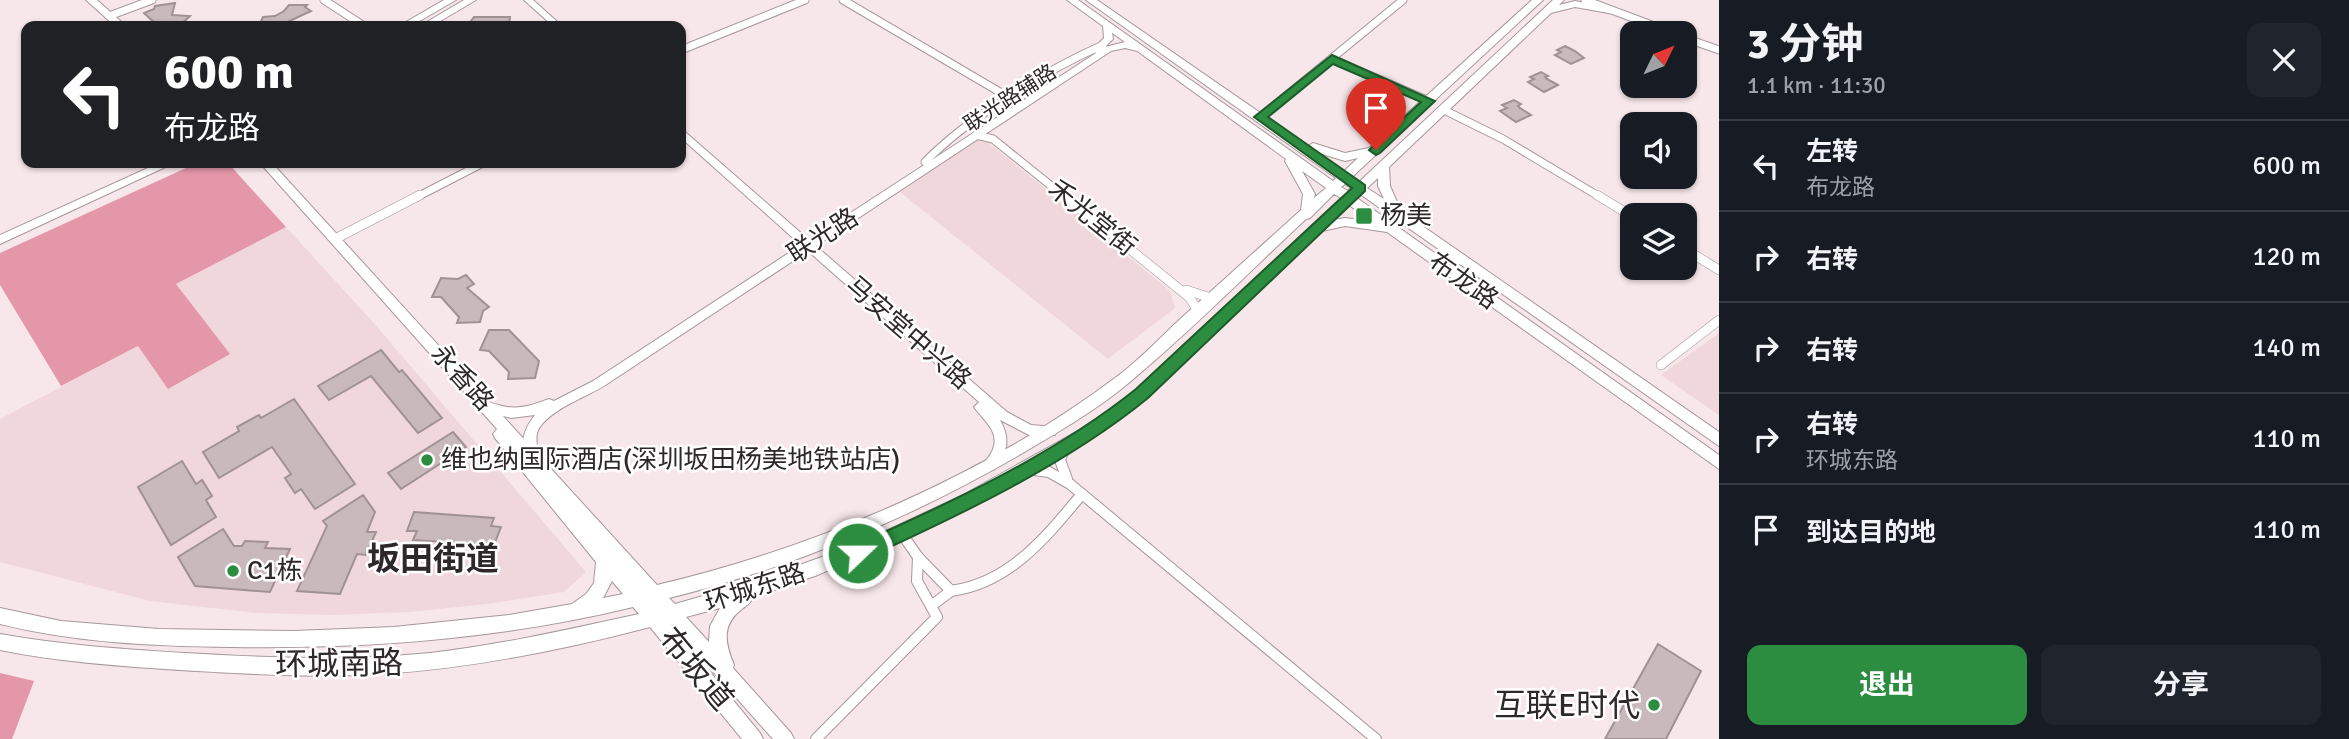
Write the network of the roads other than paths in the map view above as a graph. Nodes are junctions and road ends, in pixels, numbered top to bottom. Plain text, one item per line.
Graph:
1 (80, 0) edge
2 (90, 0) edge
3 (152, 0) edge
4 (324, 0) edge
5 (451, 0) edge
6 (471, 0) edge
7 (520, 0) edge
8 (528, 0) edge
9 (805, 0) edge
10 (843, 0) edge
11 (1072, 0) edge
12 (1091, 0) edge
13 (1403, 0) edge
14 (1559, 0) edge
15 (1585, 0) edge
16 (1592, 0) edge
17 (1534, 2) edge
18 (1548, 11) junction
19 (1614, 11) junction
20 (109, 21) edge
21 (357, 21) edge
22 (413, 21) edge
23 (434, 21) edge
24 (543, 21) edge
25 (552, 21) edge
26 (1641, 21) edge
27 (1108, 25) junction
28 (1698, 43) edge
29 (1103, 45) junction
30 (686, 48) edge
31 (1719, 50) edge
32 (1143, 51) junction
33 (1332, 59) junction
34 (1010, 98) junction
35 (1429, 101) junction
36 (1444, 110) junction
37 (1260, 117) junction
38 (990, 127) junction
39 (976, 135) junction
40 (1286, 135) junction
41 (686, 139) edge
42 (686, 147) edge
43 (1376, 150) junction
44 (1289, 157) junction
45 (925, 162) junction
46 (1384, 166) junction
47 (136, 168) edge
48 (157, 168) edge
49 (260, 168) edge
50 (271, 168) edge
51 (473, 168) edge
52 (1346, 178) junction
53 (1360, 188) junction
54 (1334, 189) junction
55 (1348, 199) junction
56 (1620, 210) edge
57 (1395, 212) junction
58 (1306, 215) junction
59 (1318, 228) junction
60 (1389, 228) junction
61 (0, 229) edge
62 (335, 239) junction
63 (0, 240) edge
64 (803, 245) junction
65 (1697, 256) edge
66 (1719, 270) edge
67 (1214, 299) junction
68 (1199, 312) junction
69 (1719, 320) edge
70 (1661, 365) dead end
71 (488, 407) junction
72 (1050, 431) junction
73 (1719, 440) edge
74 (1065, 446) junction
75 (531, 454) junction
76 (1719, 463) edge
77 (1025, 469) junction
78 (984, 470) junction
79 (1070, 484) junction
80 (1082, 494) junction
81 (902, 534) junction
82 (603, 556) junction
83 (918, 557) junction
84 (757, 590) junction
85 (951, 591) junction
86 (656, 595) junction
87 (638, 599) junction
88 (931, 606) junction
89 (572, 612) junction
90 (674, 615) junction
91 (0, 616) edge
92 (654, 619) junction
93 (0, 642) edge
94 (732, 679) junction
95 (754, 739) edge
96 (785, 739) edge
97 (816, 739) edge
98 (1376, 739) edge

1 - 20 main road
2 - 20 main road
3 - 20 street
4 - 21 street
5 - 22 main road
6 - 23 main road
7 - 24 street
8 - 25 street
9 - 30 street
10 - 34 street
11 - 27 main road, 布龙路
12 - 37 main road, 布龙路
13 - 33 street
14 - 18 main road, 环城东路
15 - 19 street
16 - 19 main road
17 - 35 main road, 环城东路
18 - 19 main road
18 - 36 main road, 环城东路
19 - 26 street
27 - 29 street
27 - 32 main road, 布龙路
28 - 31 street
29 - 34 street, 联光路辅路
29 - 45 street, 联光路
32 - 38 street, 联光路
32 - 44 main road, 布龙路
33 - 35 street
33 - 37 street
34 - 45 street, 联光路辅路
35 - 43 main road, 环城东路
36 - 46 main road, 环城东路
36 - 56 street
37 - 40 main road, 布龙路
38 - 39 street, 联光路
38 - 67 street
39 - 64 street, 联光路
39 - 68 street, 禾光堂街
40 - 43 main road
40 - 52 main road, 布龙路
41 - 64 street, 马安堂中兴路
42 - 64 street, 马安堂中兴路
43 - 52 main road, 环城东路
44 - 54 main road, 布龙路
44 - 58 main road
45 - 64 street, 联光路
46 - 53 main road, 环城东路
46 - 57 main road
47 - 61 main road
48 - 63 main road
49 - 82 main road, 永香路
50 - 62 main road, 永香路
51 - 62 street
52 - 53 main road, 布龙路
52 - 54 main road, 环城东路
53 - 55 main road, 环城东路
53 - 57 main road, 布龙路
54 - 55 main road, 布龙路
54 - 58 main road, 环城东路
55 - 59 main road, 环城东路
55 - 60 main road, 布龙路
57 - 73 main road, 布龙路
58 - 67 main road, 环城东路
59 - 60 main road
59 - 74 main road, 环城东路
60 - 76 main road, 布龙路
62 - 71 main road, 永香路
64 - 71 street, 联光路
64 - 72 street, 马安堂中兴路
64 - 75 street, 联光路
64 - 78 street, 马安堂中兴路
65 - 66 street
67 - 68 main road, 环城东路
68 - 72 main road, 环城东路
69 - 70 street
71 - 75 main road, 永香路
72 - 78 main road, 环城东路
74 - 77 main road, 环城东路
74 - 79 street
75 - 86 main road, 永香路
77 - 79 street
77 - 81 main road, 环城东路
78 - 86 main road, 环城东路
79 - 80 street
80 - 85 street
80 - 98 street
81 - 83 street
81 - 84 main road, 环城东路
82 - 87 main road, 永香路
82 - 89 main road
83 - 85 street
83 - 88 street
84 - 90 main road, 环城东路
84 - 94 main road
85 - 88 street
86 - 87 main road, 环城南路
86 - 90 main road, 布坂道
87 - 89 main road, 环城南路
87 - 92 main road, 布坂道
88 - 97 street
89 - 91 main road, 环城南路
90 - 92 main road, 环城南路
90 - 94 main road, 布坂道
92 - 93 main road, 环城南路
92 - 95 main road, 布坂道
94 - 96 main road, 布坂道

